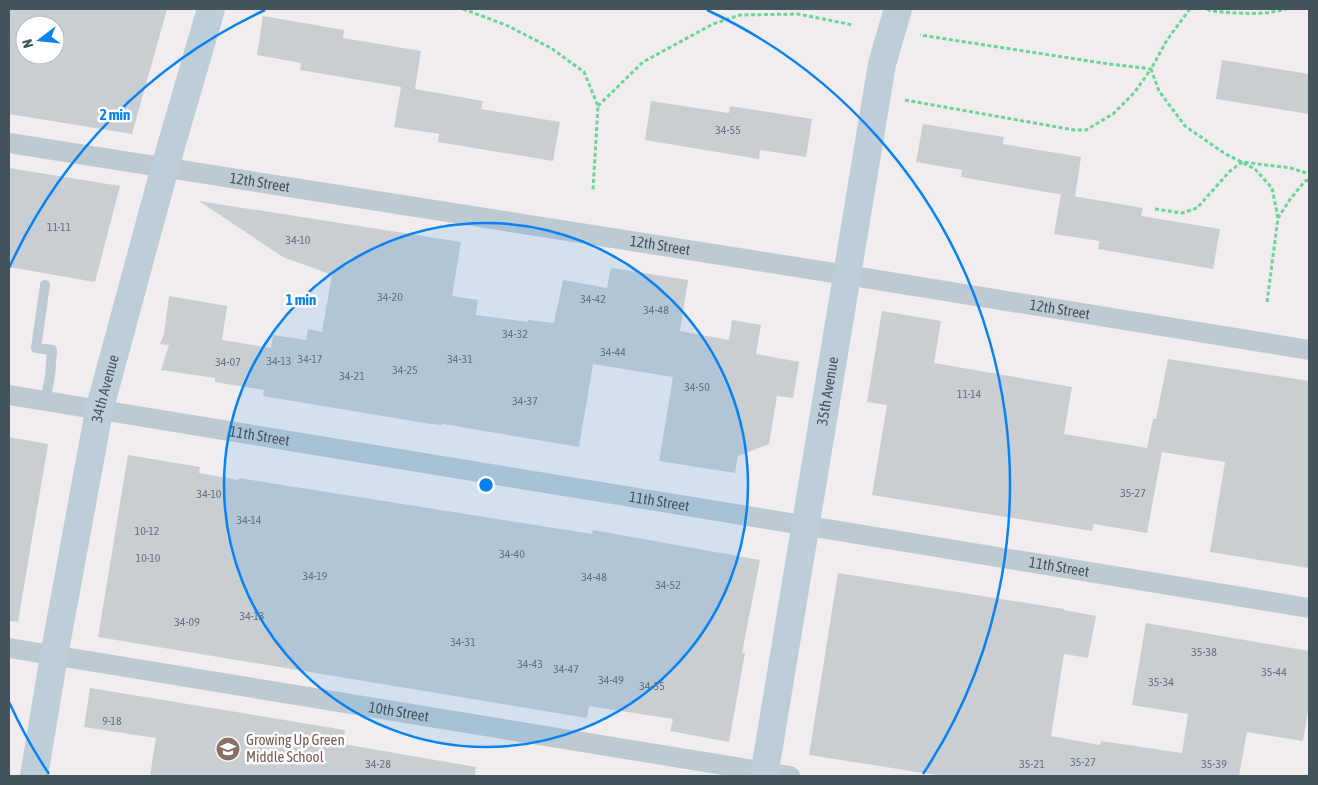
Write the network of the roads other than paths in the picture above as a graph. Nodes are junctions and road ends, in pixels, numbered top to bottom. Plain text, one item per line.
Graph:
1 (211, 9) edge
2 (898, 9) edge
3 (9, 143) edge
4 (165, 167) junction
5 (846, 275) junction
6 (45, 286) dead end
7 (1309, 350) edge
8 (9, 395) edge
9 (45, 402) junction
10 (99, 411) junction
11 (806, 526) junction
12 (1309, 608) edge
13 (9, 648) edge
14 (54, 656) junction
15 (773, 775) edge
16 (34, 776) edge

1 - 4 street, 34th Avenue
2 - 5 street, 35th Avenue
3 - 4 street, 12th Street
4 - 5 street, 12th Street
4 - 10 street, 34th Avenue
5 - 7 street, 12th Street
5 - 11 street, 35th Avenue
6 - 9 lane
8 - 9 street, 11th Street
9 - 10 street, 11th Street
10 - 11 street, 11th Street
10 - 14 street, 34th Avenue
11 - 12 street, 11th Street
11 - 15 street, 35th Avenue
13 - 14 street, 10th Street
14 - 15 street, 10th Street
14 - 16 street, 34th Avenue

